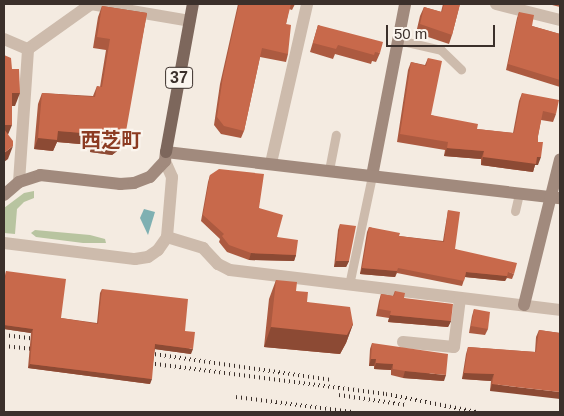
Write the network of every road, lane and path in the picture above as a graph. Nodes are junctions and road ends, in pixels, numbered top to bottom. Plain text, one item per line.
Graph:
1 (192, 4) edge
2 (307, 4) edge
3 (405, 4) edge
4 (496, 4) edge
5 (560, 20) edge
6 (190, 21) junction
7 (4, 40) edge
8 (398, 40) junction
9 (28, 49) junction
10 (461, 68) dead end
11 (336, 135) dead end
12 (165, 157) junction
13 (560, 159) edge
14 (271, 163) junction
15 (329, 170) junction
16 (372, 176) junction
17 (19, 182) junction
18 (518, 193) junction
19 (4, 195) edge
20 (556, 198) edge
21 (515, 211) dead end
22 (167, 237) junction
23 (4, 243) edge
24 (349, 285) junction
25 (460, 298) junction
26 (524, 305) junction
27 (560, 310) edge
28 (403, 342) dead end

1 - 6 main road, 37
2 - 14 street
3 - 8 street
4 - 5 street
6 - 9 street
6 - 12 main road, 37
7 - 9 street
8 - 10 lane
8 - 16 street
9 - 17 street
11 - 15 lane
12 - 14 street
12 - 17 street
12 - 22 street
13 - 20 street
14 - 15 street
15 - 16 street
16 - 18 street
16 - 24 lane
17 - 19 street
18 - 20 street
18 - 21 lane
20 - 26 street
22 - 23 street
22 - 24 street
24 - 25 street
25 - 26 street
25 - 28 street
26 - 27 street

